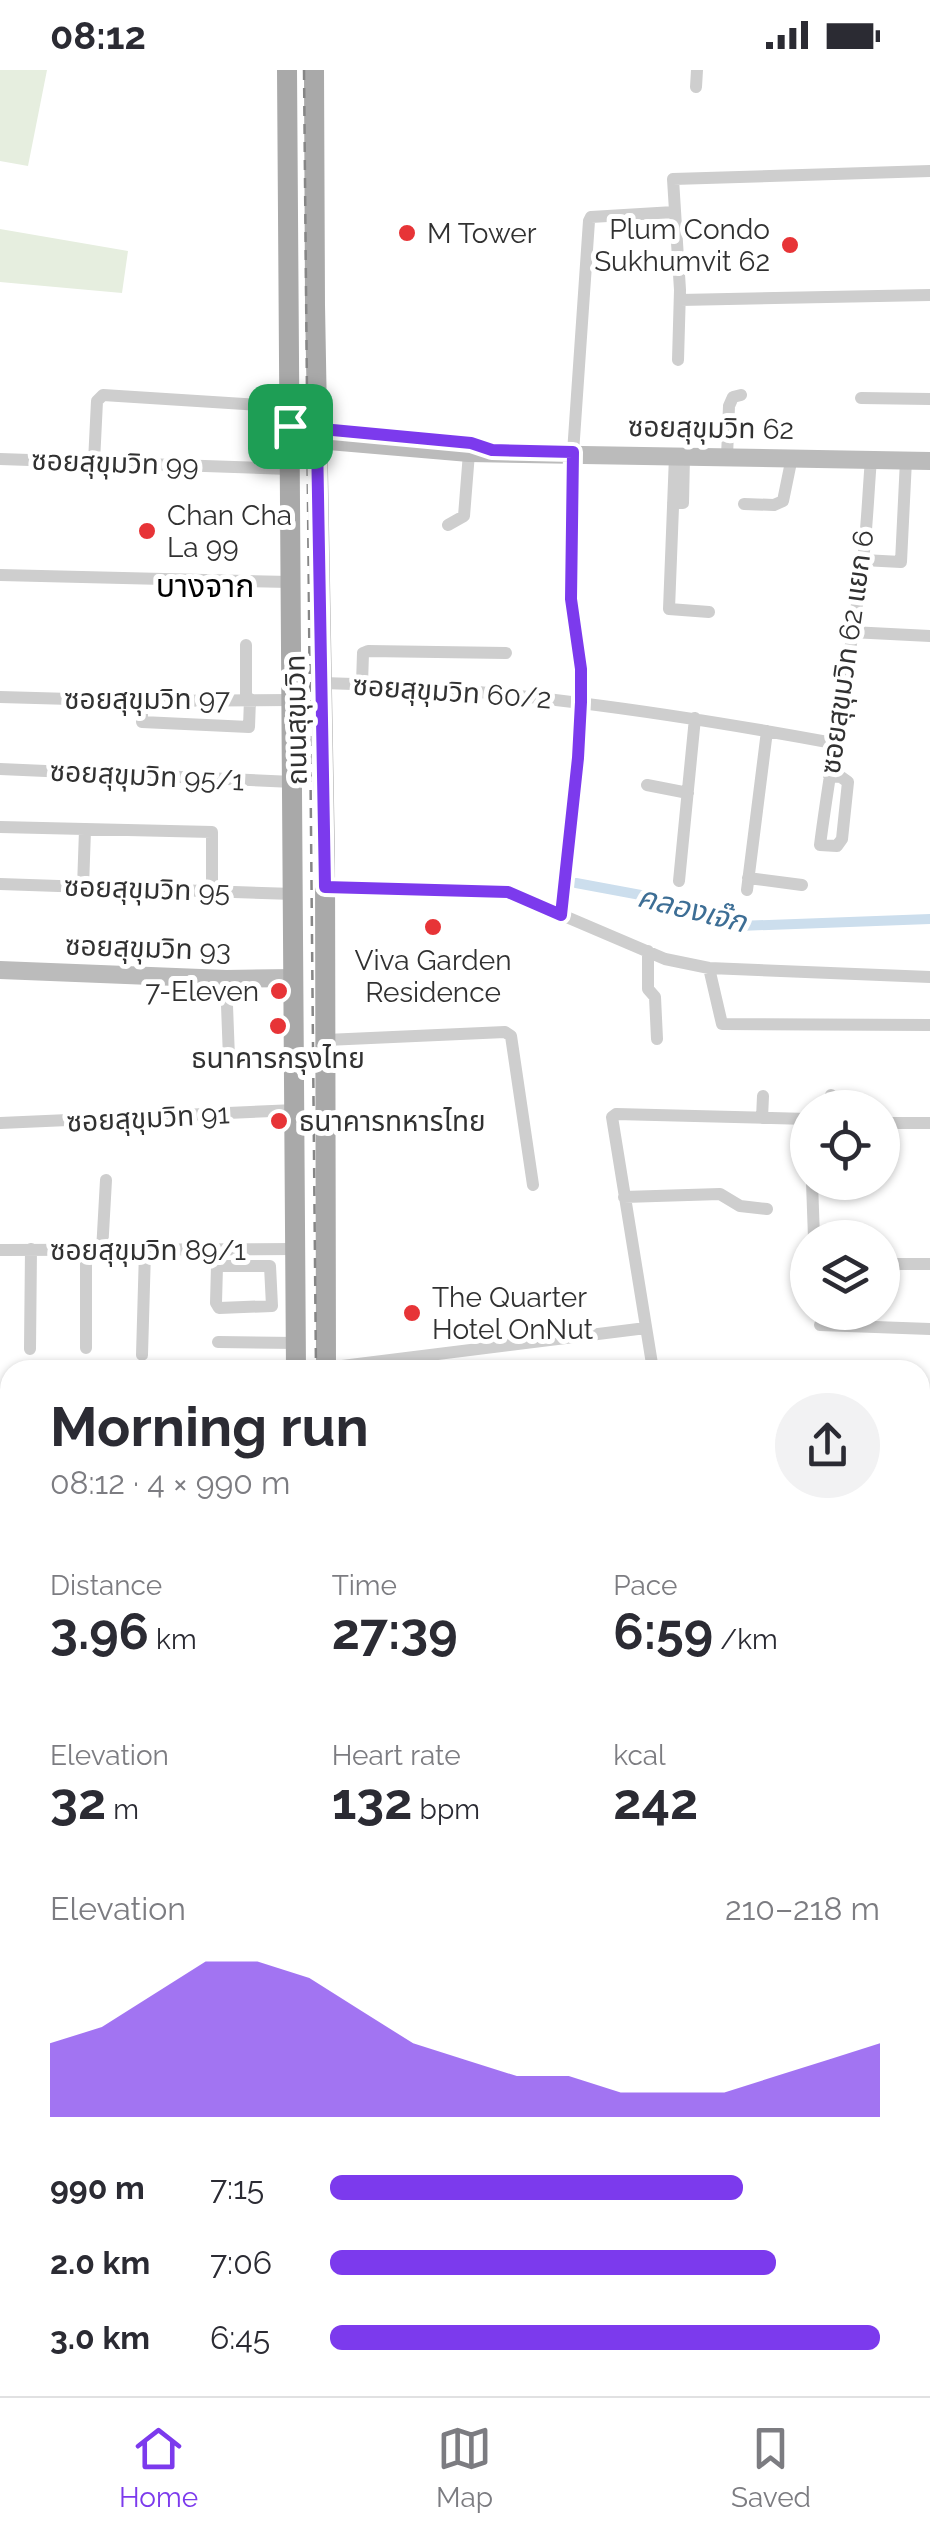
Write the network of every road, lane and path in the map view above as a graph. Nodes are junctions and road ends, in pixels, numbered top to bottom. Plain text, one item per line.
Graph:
1 (286, 70) edge
2 (314, 70) edge
3 (697, 70) edge
4 (696, 86) dead end
5 (930, 172) edge
6 (674, 212) junction
7 (930, 294) edge
8 (680, 300) junction
9 (678, 360) dead end
10 (741, 394) dead end
11 (861, 398) dead end
12 (930, 399) edge
13 (290, 424) junction
14 (317, 434) junction
15 (492, 450) junction
16 (469, 452) junction
17 (573, 452) junction
18 (680, 456) junction
19 (727, 457) junction
20 (792, 457) junction
21 (0, 459) edge
22 (872, 459) junction
23 (906, 460) junction
24 (930, 461) edge
25 (94, 462) junction
26 (290, 469) junction
27 (744, 504) dead end
28 (448, 525) dead end
29 (863, 560) junction
30 (0, 575) edge
31 (290, 582) junction
32 (709, 612) dead end
33 (851, 632) junction
34 (930, 636) edge
35 (246, 644) dead end
36 (506, 653) dead end
37 (323, 684) junction
38 (362, 684) junction
39 (0, 696) edge
40 (248, 699) junction
41 (293, 700) junction
42 (142, 701) junction
43 (581, 702) junction
44 (696, 718) junction
45 (768, 731) junction
46 (834, 743) junction
47 (0, 769) edge
48 (829, 776) junction
49 (293, 782) junction
50 (647, 785) dead end
51 (688, 792) junction
52 (0, 827) edge
53 (85, 830) junction
54 (679, 880) dead end
55 (0, 884) edge
56 (802, 885) dead end
57 (83, 887) junction
58 (325, 887) junction
59 (212, 891) junction
60 (294, 894) junction
61 (561, 915) junction
62 (648, 951) junction
63 (709, 968) junction
64 (0, 970) edge
65 (930, 977) edge
66 (294, 978) junction
67 (226, 979) junction
68 (930, 1025) edge
69 (657, 1039) dead end
70 (326, 1040) junction
71 (228, 1058) dead end
72 (763, 1096) dead end
73 (296, 1110) junction
74 (762, 1118) junction
75 (790, 1119) edge
76 (900, 1123) edge
77 (0, 1124) edge
78 (930, 1124) edge
79 (106, 1180) dead end
80 (533, 1185) dead end
81 (624, 1197) junction
82 (767, 1208) dead end
83 (31, 1249) junction
84 (295, 1249) junction
85 (0, 1250) edge
86 (217, 1250) junction
87 (102, 1251) junction
88 (146, 1251) junction
89 (86, 1252) junction
90 (900, 1264) edge
91 (930, 1264) edge
92 (217, 1266) junction
93 (326, 1326) junction
94 (646, 1328) junction
95 (900, 1328) edge
96 (930, 1329) edge
97 (296, 1335) junction
98 (218, 1342) dead end
99 (86, 1348) dead end
100 (30, 1349) dead end
101 (142, 1356) dead end
102 (296, 1360) edge
103 (326, 1360) edge
104 (396, 1360) edge
105 (651, 1360) edge

1 - 13 main road, ถนนสุขุมวิท
2 - 14 main road, ถนนสุขุมวิท
3 - 4 street
5 - 6 street
6 - 8 street
6 - 17 street
7 - 8 street
8 - 9 street
10 - 19 street
11 - 12 street
13 - 14 main road
13 - 25 street
13 - 26 main road, ถนนสุขุมวิท
14 - 15 street, ซอยสุขุมวิท 62
14 - 16 street, ซอยสุขุมวิท 62
14 - 37 main road, ถนนสุขุมวิท
15 - 16 street, ซอยสุขุมวิท 62
15 - 17 street, ซอยสุขุมวิท 62
16 - 28 street
17 - 18 street, ซอยสุขุมวิท 62
17 - 43 street
18 - 19 street, ซอยสุขุมวิท 62
18 - 32 street
19 - 20 street, ซอยสุขุมวิท 62
20 - 22 street, ซอยสุขุมวิท 62
20 - 27 street
21 - 25 street, ซอยสุขุมวิท 99
22 - 23 street, ซอยสุขุมวิท 62
22 - 29 street, ซอยสุขุมวิท 62 แยก 6
23 - 24 street, ซอยสุขุมวิท 62
23 - 29 street
25 - 26 street, ซอยสุขุมวิท 99
26 - 31 main road, ถนนสุขุมวิท
29 - 33 street, ซอยสุขุมวิท 62 แยก 6
30 - 31 street
31 - 41 main road, ถนนสุขุมวิท
33 - 34 street
33 - 46 street, ซอยสุขุมวิท 62 แยก 6
35 - 40 street
36 - 38 street
37 - 38 street, ซอยสุขุมวิท 60/2
37 - 58 main road, ถนนสุขุมวิท
38 - 43 street, ซอยสุขุมวิท 60/2
39 - 42 street, ซอยสุขุมวิท 97
40 - 41 street, ซอยสุขุมวิท 97
40 - 42 street, ซอยสุขุมวิท 97
40 - 42 street
41 - 49 main road, ถนนสุขุมวิท
43 - 44 street, ซอยสุขุมวิท 60/2
43 - 61 street
44 - 45 street, ซอยสุขุมวิท 60/2
44 - 51 street
45 - 46 street, ซอยสุขุมวิท 60/2
45 - 56 street
46 - 48 street, ซอยสุขุมวิท 62 แยก 6
47 - 49 street, ซอยสุขุมวิท 95/1
48 - 48 street, ซอยสุขุมวิท 62 แยก 6
49 - 60 main road, ถนนสุขุมวิท
50 - 51 street
51 - 54 street
52 - 53 street
53 - 57 street
53 - 59 street
55 - 57 street, ซอยสุขุมวิท 95
57 - 59 street, ซอยสุขุมวิท 95
58 - 61 street
58 - 70 main road, ถนนสุขุมวิท
59 - 60 street, ซอยสุขุมวิท 95
60 - 66 main road, ถนนสุขุมวิท
61 - 62 street
62 - 63 street
62 - 69 street
63 - 65 street
63 - 68 street
64 - 67 street, ซอยสุขุมวิท 93
66 - 67 street, ซอยสุขุมวิท 93
66 - 73 main road, ถนนสุขุมวิท
67 - 71 street
70 - 80 street
70 - 93 main road, ถนนสุขุมวิท
72 - 74 street
73 - 77 street, ซอยสุขุมวิท 91
73 - 84 main road, ถนนสุขุมวิท
74 - 75 street
74 - 81 street
76 - 78 street
79 - 87 street
81 - 82 street
81 - 94 street
83 - 85 street, ซอยสุขุมวิท 89/1
83 - 89 street, ซอยสุขุมวิท 89/1
83 - 100 street
84 - 86 street, ซอยสุขุมวิท 89/1
84 - 97 main road, ถนนสุขุมวิท
86 - 88 street, ซอยสุขุมวิท 89/1
86 - 92 street
87 - 88 street, ซอยสุขุมวิท 89/1
87 - 89 street, ซอยสุขุมวิท 89/1
88 - 101 street
89 - 99 street
90 - 91 street
92 - 92 street
93 - 97 main road
93 - 103 main road, ถนนสุขุมวิท
94 - 104 street
94 - 105 street
95 - 96 street
97 - 98 street
97 - 102 main road, ถนนสุขุมวิท

